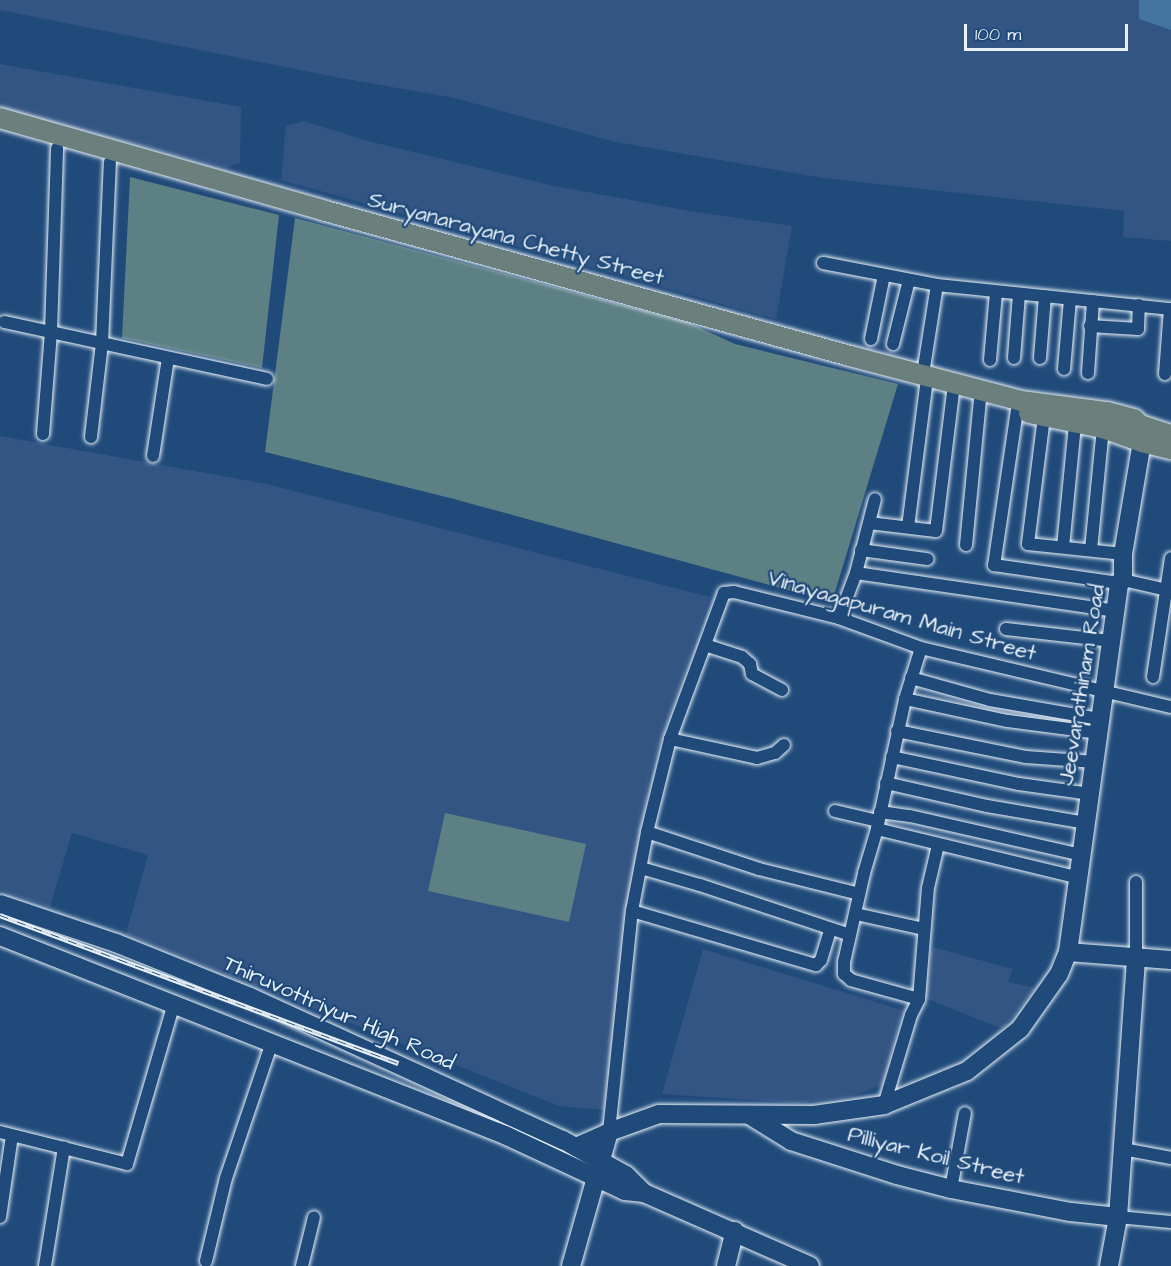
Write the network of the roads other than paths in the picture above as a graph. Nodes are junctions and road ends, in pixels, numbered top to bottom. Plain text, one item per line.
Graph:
1 (0, 118) edge
2 (0, 130) edge
3 (57, 148) junction
4 (110, 162) junction
5 (823, 263) dead end
6 (884, 275) junction
7 (909, 280) junction
8 (937, 285) junction
9 (996, 293) junction
10 (1019, 294) junction
11 (1045, 296) junction
12 (1070, 299) junction
13 (1094, 301) junction
14 (1139, 305) junction
15 (1171, 309) edge
16 (4, 322) dead end
17 (1090, 326) junction
18 (51, 332) junction
19 (871, 339) dead end
20 (102, 343) junction
21 (893, 344) dead end
22 (168, 358) junction
23 (1014, 358) dead end
24 (1040, 358) dead end
25 (990, 360) dead end
26 (1064, 369) dead end
27 (1088, 373) dead end
28 (1164, 374) dead end
29 (267, 379) dead end
30 (924, 380) junction
31 (953, 393) junction
32 (980, 400) junction
33 (1019, 406) junction
34 (1044, 417) junction
35 (1075, 424) junction
36 (1103, 428) junction
37 (43, 434) dead end
38 (1141, 434) junction
39 (1171, 435) edge
40 (91, 437) dead end
41 (1171, 449) edge
42 (153, 456) dead end
43 (875, 499) dead end
44 (869, 523) junction
45 (908, 527) junction
46 (966, 545) dead end
47 (1063, 547) junction
48 (861, 550) junction
49 (1091, 550) junction
50 (1123, 555) junction
51 (1171, 558) edge
52 (927, 559) dead end
53 (856, 573) junction
54 (1121, 582) junction
55 (1168, 590) edge
56 (1116, 611) junction
57 (838, 618) junction
58 (1006, 629) dead end
59 (1112, 641) junction
60 (705, 645) junction
61 (921, 648) junction
62 (1153, 677) dead end
63 (911, 678) junction
64 (783, 690) dead end
65 (1104, 692) junction
66 (905, 699) junction
67 (1171, 707) edge
68 (1099, 726) junction
69 (897, 731) junction
70 (670, 740) junction
71 (784, 745) dead end
72 (892, 758) junction
73 (1095, 762) junction
74 (886, 783) junction
75 (1090, 794) junction
76 (836, 811) dead end
77 (878, 821) junction
78 (1086, 823) junction
79 (647, 832) junction
80 (938, 845) junction
81 (1082, 855) junction
82 (641, 868) junction
83 (1079, 878) junction
84 (1136, 882) dead end
85 (859, 894) junction
86 (0, 904) edge
87 (632, 911) junction
88 (856, 914) junction
89 (924, 929) junction
90 (830, 930) junction
91 (850, 935) junction
92 (0, 936) edge
93 (1068, 952) junction
94 (1136, 959) junction
95 (1171, 960) edge
96 (919, 999) junction
97 (174, 1003) junction
98 (272, 1042) junction
99 (884, 1105) junction
100 (965, 1113) dead end
101 (751, 1116) junction
102 (609, 1132) junction
103 (6, 1134) edge
104 (64, 1148) junction
105 (576, 1148) junction
106 (1123, 1149) junction
107 (1171, 1158) edge
108 (600, 1170) junction
109 (951, 1189) junction
110 (0, 1217) edge
111 (314, 1217) dead end
112 (1118, 1217) junction
113 (1171, 1222) edge
114 (735, 1231) junction
115 (206, 1261) dead end
116 (45, 1266) edge
117 (302, 1266) edge
118 (571, 1266) edge
119 (726, 1266) edge
120 (810, 1266) edge
121 (1109, 1266) edge

1 - 30 main road, Suryanarayana Chetty Street
2 - 3 main road, Suryanarayana Chetty Street
3 - 4 main road, Suryanarayana Chetty Street
3 - 18 street
4 - 20 street
4 - 30 main road, Suryanarayana Chetty Street
5 - 6 street
6 - 7 street
6 - 19 street
7 - 8 street
7 - 21 street
8 - 9 street
8 - 30 street
9 - 10 street
9 - 25 street
10 - 11 street
10 - 23 street
11 - 12 street
11 - 24 street
12 - 13 street
12 - 26 street
13 - 14 street
13 - 17 street
14 - 15 street
14 - 17 street
15 - 28 street
16 - 18 street
17 - 27 street
18 - 20 street
18 - 37 street
20 - 22 street
20 - 40 street
22 - 29 street
22 - 42 street
30 - 31 main road, Suryanarayana Chetty Street
30 - 33 main road, Suryanarayana Chetty Street
30 - 45 street
31 - 32 main road, Suryanarayana Chetty Street
31 - 45 street
32 - 33 main road, Suryanarayana Chetty Street
32 - 46 street
33 - 34 main road
33 - 38 main road
33 - 54 street
34 - 35 main road
34 - 47 street
35 - 36 main road
35 - 47 street
36 - 38 main road
36 - 49 street
38 - 39 main road
38 - 41 main road
38 - 50 main road, Jeevarathinam Road
43 - 44 street
44 - 45 street
44 - 48 street
47 - 49 street
48 - 52 street
48 - 53 street
49 - 50 street
50 - 54 main road, Jeevarathinam Road
51 - 55 street
53 - 56 street
53 - 57 street
54 - 55 street
54 - 56 main road, Jeevarathinam Road
55 - 62 street
56 - 59 main road, Jeevarathinam Road
57 - 60 street, Vinayagapuram Main Street
57 - 61 street, Vinayagapuram Main Street
58 - 59 street
59 - 65 main road, Jeevarathinam Road
60 - 64 street
60 - 70 street
61 - 63 street
61 - 65 street, Vinayagapuram Main Street
63 - 66 street
63 - 68 street
65 - 67 street, Vinayagapuram Main Street
65 - 68 main road, Jeevarathinam Road
66 - 68 street
66 - 69 street
68 - 73 main road, Jeevarathinam Road
69 - 72 street
69 - 73 street
70 - 71 street
70 - 79 street
72 - 74 street
72 - 75 street
73 - 75 main road, Jeevarathinam Road
74 - 77 street
74 - 78 street
75 - 78 main road, Jeevarathinam Road
76 - 77 street
77 - 80 street
77 - 81 street
77 - 85 street
78 - 81 main road, Jeevarathinam Road
79 - 82 street
79 - 85 street
80 - 83 street
80 - 89 street
81 - 83 main road, Jeevarathinam Road
82 - 87 street
82 - 90 street
83 - 93 main road, Jeevarathinam Road
84 - 94 street
85 - 88 street
86 - 105 main road, Thiruvottriyur High Road
87 - 90 street
87 - 102 street
88 - 89 street
88 - 91 street
89 - 96 street
90 - 91 street
91 - 96 street
92 - 97 main road, Thiruvottriyur High Road
93 - 94 main road
93 - 99 main road, Jeevarathinam Road
94 - 95 main road
94 - 106 main road
96 - 99 street
97 - 98 main road, Thiruvottriyur High Road
97 - 104 street
98 - 108 main road, Thiruvottriyur High Road
98 - 115 street
99 - 101 main road, Jeevarathinam Road
100 - 109 street
101 - 102 main road, Jeevarathinam Road
101 - 109 main road, Pilliyar Koil Street
102 - 105 main road, Jeevarathinam Road
102 - 108 main road
103 - 104 street
103 - 110 street
104 - 116 street
105 - 108 main road, Thiruvottriyur High Road
106 - 107 street
106 - 112 main road
108 - 114 main road, Thiruvottriyur High Road
108 - 118 main road
109 - 112 main road, Pilliyar Koil Street
111 - 117 street
112 - 113 street
112 - 121 main road
114 - 119 main road
114 - 120 main road, Thiruvottriyur High Road

